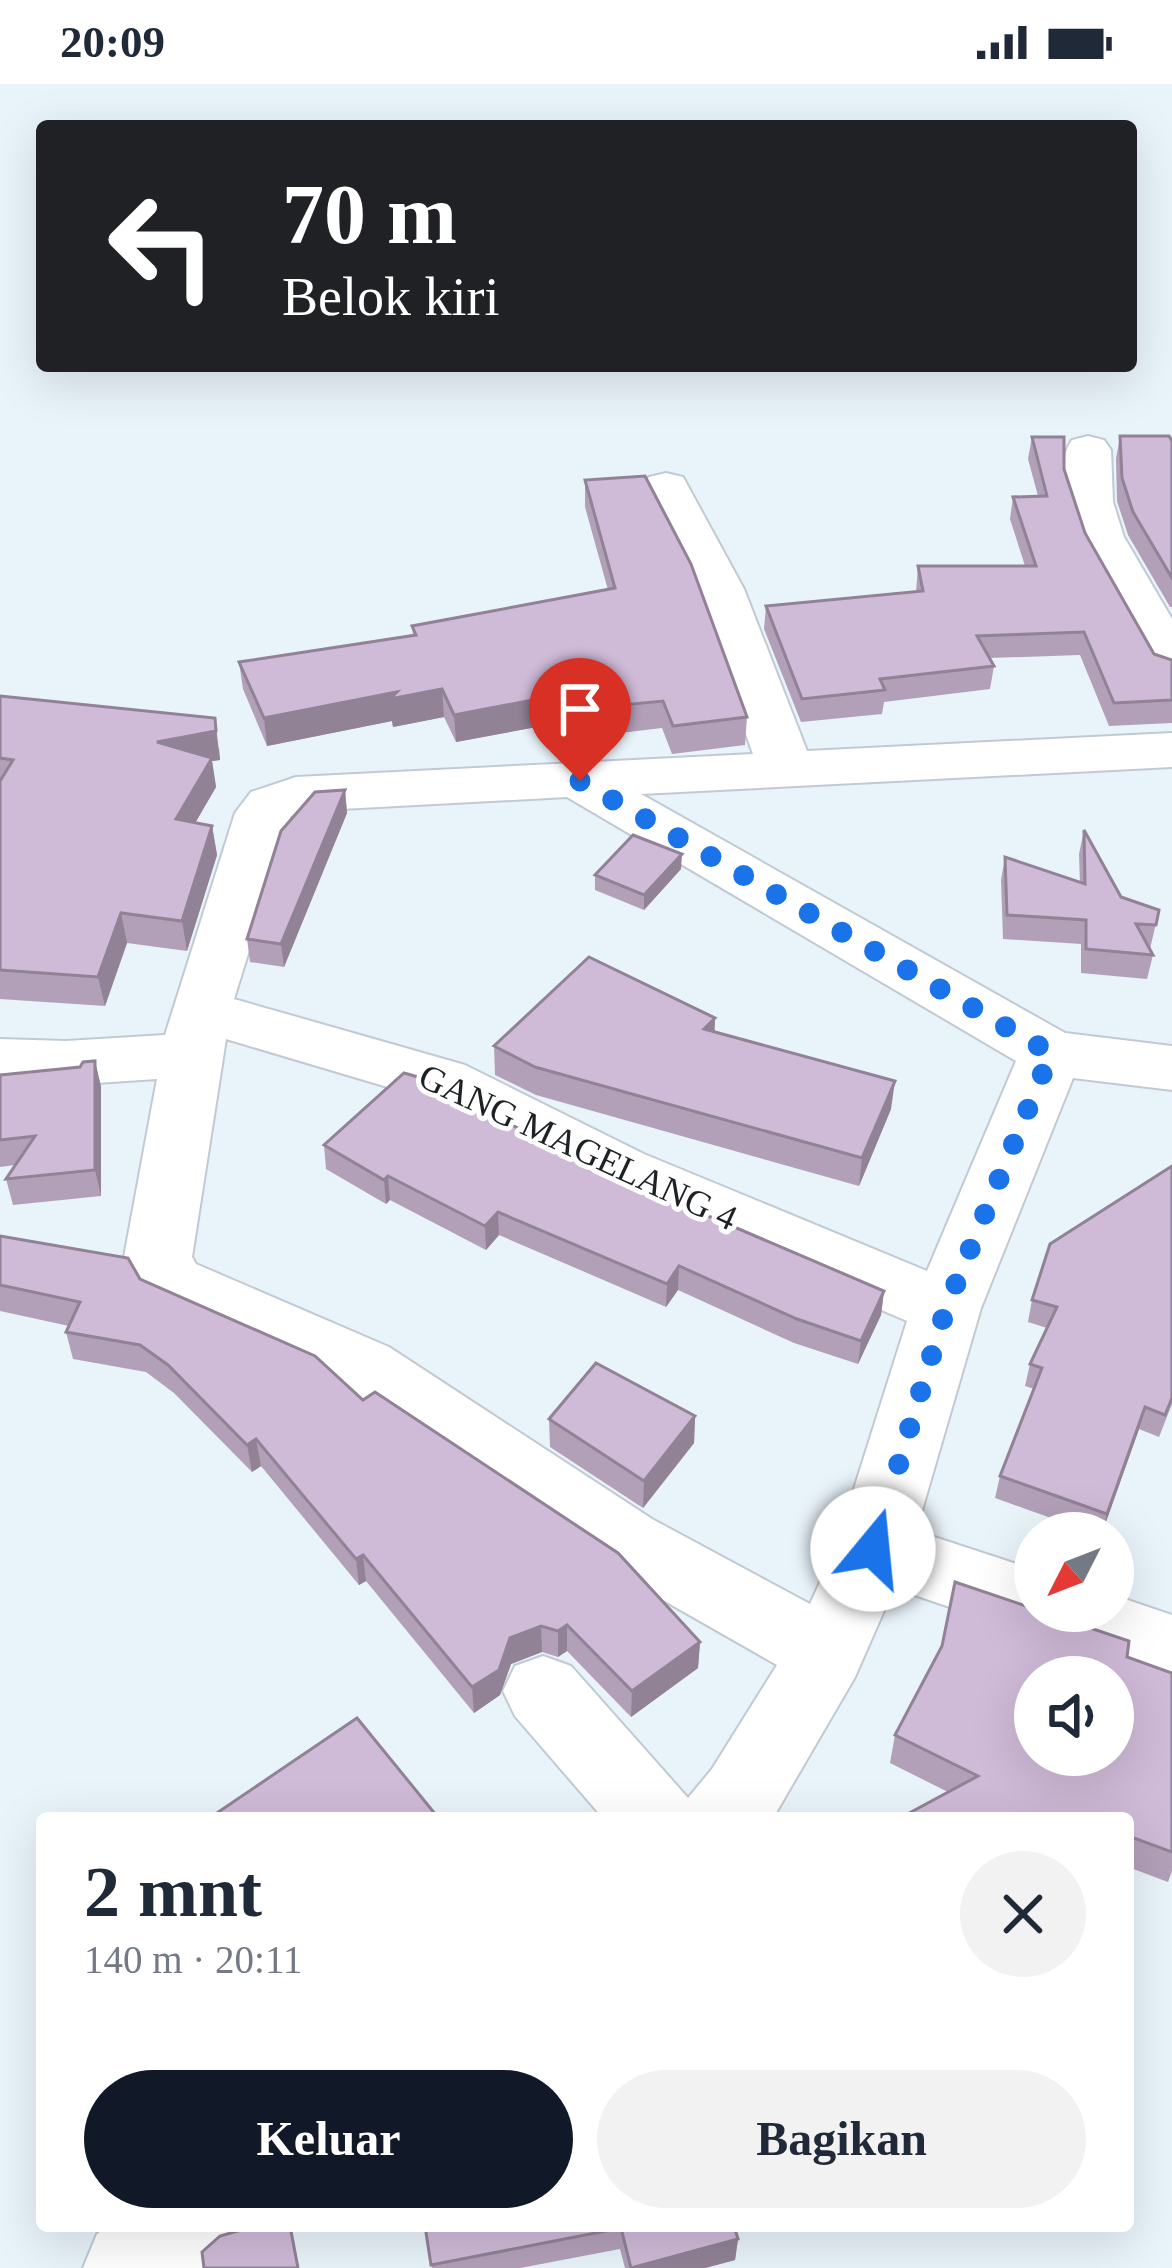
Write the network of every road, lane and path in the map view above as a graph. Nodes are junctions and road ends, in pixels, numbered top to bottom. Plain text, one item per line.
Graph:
1 (1088, 450) dead end
2 (666, 487) dead end
3 (1172, 664) edge
4 (1172, 750) edge
5 (786, 770) junction
6 (580, 781) junction
7 (195, 1032) junction
8 (1051, 1053) junction
9 (0, 1061) edge
10 (1172, 1068) edge
11 (946, 1308) junction
12 (873, 1549) junction
13 (1014, 1596) edge
14 (1121, 1632) edge
15 (1172, 1649) edge
16 (827, 1653) junction
17 (543, 1690) dead end
18 (651, 1812) edge
19 (726, 1812) edge
20 (180, 2232) edge
21 (131, 2268) edge

1 - 3 street
2 - 5 street
4 - 5 street
5 - 6 street
6 - 7 street
6 - 8 street
7 - 9 street, GANG MAGELANG 4
7 - 11 street, GANG MAGELANG 4
7 - 16 street
8 - 10 street
8 - 11 street
11 - 12 street
12 - 13 street
12 - 16 street
14 - 15 street
16 - 19 street
17 - 18 street
20 - 21 street

